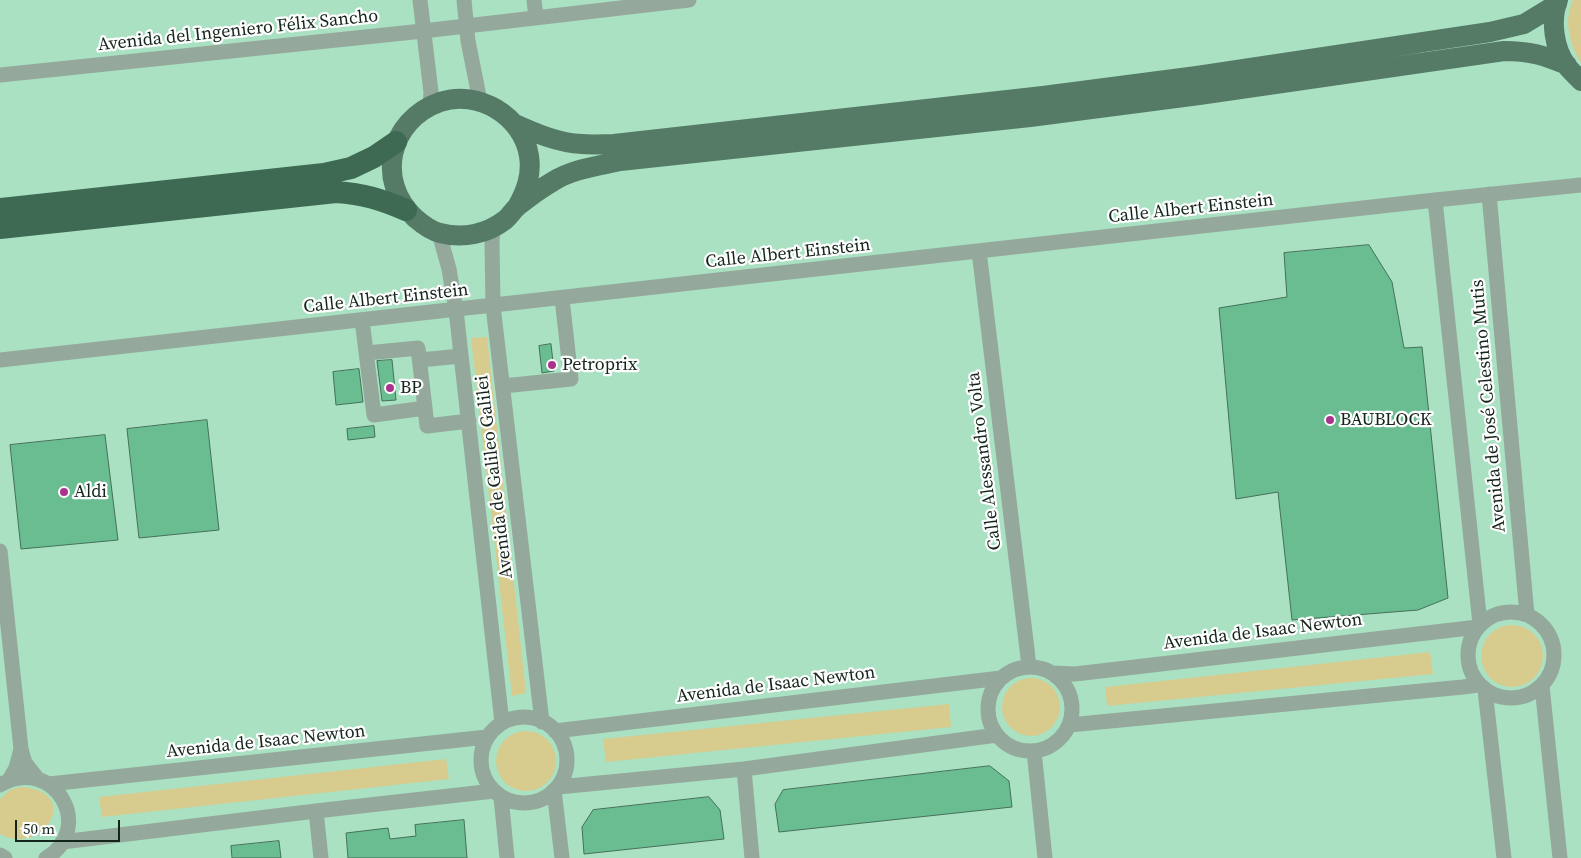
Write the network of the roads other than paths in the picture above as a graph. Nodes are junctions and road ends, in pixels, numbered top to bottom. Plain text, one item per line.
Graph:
1 (420, 0) edge
2 (464, 0) edge
3 (534, 0) edge
4 (689, 0) edge
5 (1558, 2) edge
6 (536, 17) junction
7 (466, 25) junction
8 (423, 31) junction
9 (1566, 65) junction
10 (0, 75) edge
11 (1581, 81) edge
12 (480, 101) junction
13 (430, 106) junction
14 (513, 123) junction
15 (396, 142) junction
16 (1581, 185) edge
17 (1489, 194) junction
18 (1435, 200) junction
19 (517, 207) junction
20 (0, 209) edge
21 (406, 210) junction
22 (0, 228) edge
23 (493, 228) junction
24 (439, 233) junction
25 (979, 251) junction
26 (562, 298) junction
27 (493, 306) junction
28 (456, 310) junction
29 (362, 320) junction
30 (367, 353) junction
31 (462, 356) junction
32 (0, 360) edge
33 (420, 360) junction
34 (503, 386) junction
35 (425, 408) junction
36 (469, 421) junction
37 (0, 551) edge
38 (1, 568) edge
39 (1527, 615) junction
40 (1479, 625) junction
41 (1029, 666) junction
42 (1053, 673) junction
43 (1001, 678) junction
44 (1542, 686) junction
45 (1482, 687) junction
46 (542, 722) junction
47 (502, 723) junction
48 (1069, 725) junction
49 (555, 731) junction
50 (998, 735) junction
51 (487, 737) junction
52 (21, 749) junction
53 (1034, 751) junction
54 (744, 769) junction
55 (43, 781) junction
56 (4, 782) edge
57 (556, 789) junction
58 (497, 794) junction
59 (316, 811) junction
60 (62, 842) junction
61 (0, 855) edge
62 (5, 858) edge
63 (46, 858) edge
64 (321, 858) edge
65 (507, 858) edge
66 (562, 858) edge
67 (752, 858) edge
68 (1046, 858) edge
69 (1504, 858) edge
70 (1560, 858) edge

1 - 8 street
2 - 7 street
3 - 6 street
4 - 6 street, Avenida del Ingeniero Félix Sancho
5 - 9 main road
5 - 14 main road
6 - 7 street, Avenida del Ingeniero Félix Sancho
7 - 8 street, Avenida del Ingeniero Félix Sancho
7 - 12 street
8 - 10 street, Avenida del Ingeniero Félix Sancho
8 - 13 street
9 - 11 main road
9 - 19 main road
12 - 13 main road
12 - 14 main road
13 - 15 main road
14 - 19 main road
15 - 20 highway
15 - 21 main road
16 - 17 street, Calle Albert Einstein
17 - 18 street, Calle Albert Einstein
17 - 39 street, Avenida de José Celestino Mutis
18 - 25 street, Calle Albert Einstein
18 - 40 street, Avenida de José Celestino Mutis
19 - 23 main road
21 - 22 highway
21 - 24 main road
23 - 24 main road
23 - 27 street, Avenida de Galileo Galilei
24 - 28 street, Avenida de Galileo Galilei
25 - 26 street, Calle Albert Einstein
25 - 41 street, Calle Alessandro Volta
26 - 27 street, Calle Albert Einstein
26 - 34 street
27 - 28 street, Calle Albert Einstein
27 - 34 street, Avenida de Galileo Galilei
28 - 29 street, Calle Albert Einstein
28 - 31 street, Avenida de Galileo Galilei
29 - 30 street
29 - 32 street, Calle Albert Einstein
30 - 33 street
30 - 35 street
31 - 33 street
31 - 36 street, Avenida de Galileo Galilei
33 - 35 street
34 - 46 street, Avenida de Galileo Galilei
35 - 36 street
36 - 47 street, Avenida de Galileo Galilei
37 - 38 street
38 - 52 street
39 - 40 street
39 - 44 street
40 - 42 street, Avenida de Isaac Newton
40 - 45 street
41 - 42 street
41 - 43 street
42 - 48 street
43 - 49 street, Avenida de Isaac Newton
43 - 50 street
44 - 45 street
44 - 70 street
45 - 48 street
45 - 69 street
46 - 47 street
46 - 49 street
47 - 51 street
48 - 53 street
49 - 57 street
50 - 53 street
50 - 54 street
51 - 55 street, Avenida de Isaac Newton
51 - 58 street
52 - 55 street
52 - 56 street
53 - 68 street
54 - 57 street
54 - 67 street
55 - 56 street, Avenida de Isaac Newton
55 - 60 street
57 - 58 street
57 - 66 street
58 - 59 street
58 - 65 street
59 - 60 street
59 - 64 street
60 - 63 street
61 - 62 street

